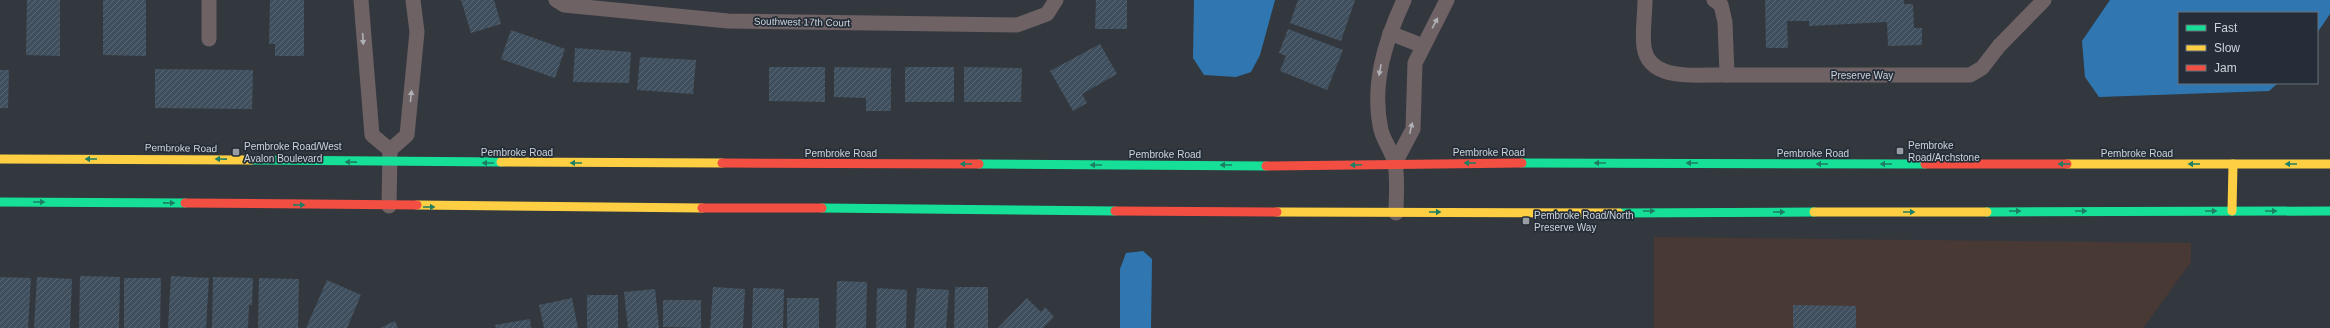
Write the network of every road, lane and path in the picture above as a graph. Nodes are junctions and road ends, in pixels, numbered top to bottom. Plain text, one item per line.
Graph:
1 (209, 0) edge
2 (361, 0) edge
3 (412, 0) edge
4 (556, 0) edge
5 (1056, 0) edge
6 (1404, 0) edge
7 (1447, 0) edge
8 (1645, 0) edge
9 (1714, 0) edge
10 (2044, 0) edge
11 (1390, 33) junction
12 (209, 39) dead end
13 (1423, 46) junction
14 (1727, 75) junction
15 (390, 156) junction
16 (0, 159) edge
17 (1395, 163) junction
18 (2233, 164) junction
19 (2330, 164) edge
20 (0, 202) edge
21 (389, 206) junction
22 (2232, 211) junction
23 (2330, 211) edge
24 (1396, 213) junction

1 - 12 street
2 -> 15 street
15 -> 3 street
4 - 5 street, Southwest 17th Court
6 - 11 street
13 -> 7 street
8 - 14 street, Preserve Way
9 - 14 street
10 - 14 street, Preserve Way
11 - 13 street
11 -> 17 street
17 -> 13 street
15 -> 16 main road, Pembroke Road
17 -> 15 main road, Pembroke Road
15 - 21 street
18 -> 17 main road, Pembroke Road
17 - 24 street
19 -> 18 main road, Pembroke Road
18 - 22 main road
20 -> 21 main road
21 -> 24 main road
22 -> 23 main road
24 -> 22 main road

